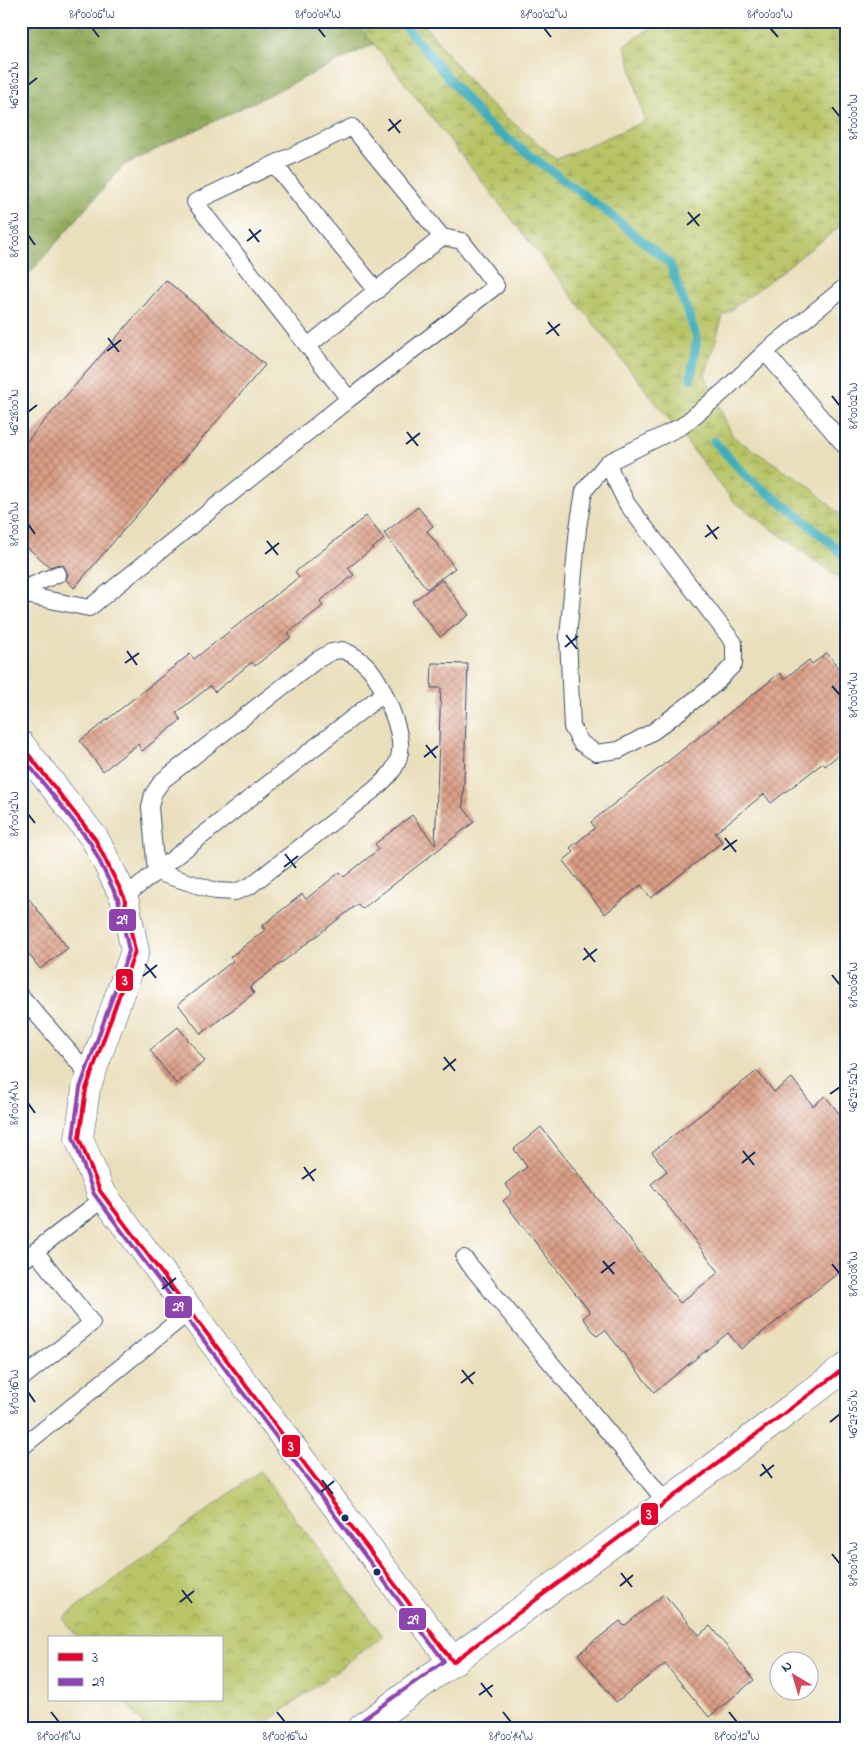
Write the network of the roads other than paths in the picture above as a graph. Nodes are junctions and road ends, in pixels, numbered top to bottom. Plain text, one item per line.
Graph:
1 (274, 164) junction
2 (442, 237) junction
3 (846, 286) edge
4 (377, 291) junction
5 (308, 346) junction
6 (765, 352) junction
7 (349, 399) junction
8 (846, 447) edge
9 (607, 463) junction
10 (58, 574) dead end
11 (21, 590) edge
12 (21, 594) edge
13 (384, 693) junction
14 (21, 745) edge
15 (156, 872) junction
16 (124, 896) junction
17 (21, 996) edge
18 (90, 1076) junction
19 (104, 1198) junction
20 (35, 1251) junction
21 (464, 1258) dead end
22 (21, 1262) edge
23 (190, 1311) junction
24 (846, 1367) edge
25 (21, 1379) edge
26 (21, 1448) edge
27 (667, 1503) junction
28 (453, 1662) junction
29 (362, 1728) edge

1 - 2 lane
1 - 4 lane
1 - 5 lane
2 - 4 lane
2 - 7 lane
3 - 6 lane
4 - 5 lane
5 - 7 lane
6 - 8 lane
6 - 9 lane
7 - 12 lane
9 - 9 lane
10 - 11 lane
13 - 15 lane
13 - 15 lane
13 - 15 lane
14 - 16 street
15 - 16 lane
16 - 18 street
17 - 18 lane
18 - 19 street
19 - 20 lane
19 - 23 street
20 - 22 lane
20 - 25 lane
21 - 27 lane
23 - 26 lane
23 - 28 street
24 - 27 street
27 - 28 street
28 - 29 street

